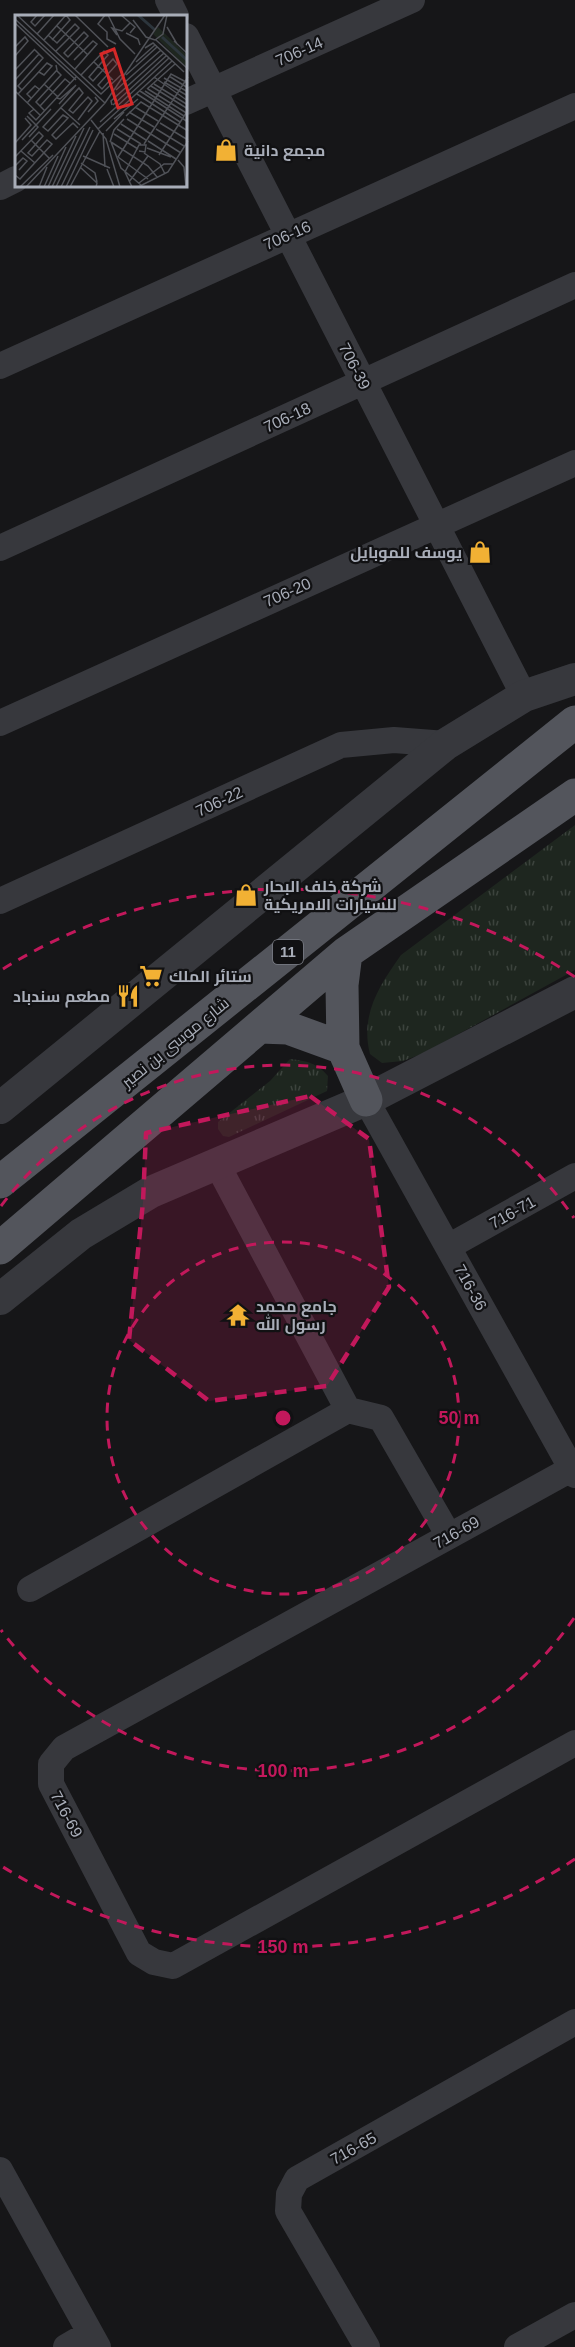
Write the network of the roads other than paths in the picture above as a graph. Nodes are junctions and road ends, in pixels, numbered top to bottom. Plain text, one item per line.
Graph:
1 (168, 0) edge
2 (412, 0) edge
3 (176, 15) edge
4 (188, 40) edge
5 (214, 90) junction
6 (188, 101) edge
7 (575, 106) edge
8 (15, 180) edge
9 (0, 187) edge
10 (288, 234) junction
11 (575, 285) edge
12 (0, 366) edge
13 (363, 382) junction
14 (575, 463) edge
15 (436, 524) junction
16 (0, 548) edge
17 (575, 679) edge
18 (524, 696) junction
19 (575, 722) edge
20 (0, 723) edge
21 (446, 744) junction
22 (574, 796) edge
23 (0, 901) edge
24 (346, 953) junction
25 (575, 992) edge
26 (260, 1027) junction
27 (343, 1048) junction
28 (366, 1100) junction
29 (0, 1108) edge
30 (217, 1164) junction
31 (575, 1176) edge
32 (0, 1182) edge
33 (448, 1247) junction
34 (0, 1248) edge
35 (0, 1299) edge
36 (348, 1410) junction
37 (574, 1471) edge
38 (449, 1536) junction
39 (30, 1589) dead end
40 (575, 1743) edge
41 (575, 2022) edge
42 (0, 2170) edge
43 (575, 2315) edge
44 (94, 2340) edge
45 (66, 2347) edge
46 (367, 2347) edge
47 (517, 2347) edge

1 - 3 street
2 - 5 street, 706-14
4 - 5 street, 706-39
5 - 6 street, 706-14
5 - 10 street, 706-39
7 - 10 street, 706-16
8 - 9 street
10 - 12 street, 706-16
10 - 13 street, 706-39
11 - 13 street, 706-18
13 - 15 street, 706-39
13 - 16 street, 706-18
14 - 15 street, 706-20
15 - 18 street, 706-39
15 - 20 street, 706-20
17 - 18 street
18 - 21 street
19 - 32 main road, شارع موسى بن نصير / 11
21 - 23 street, 706-22
21 - 29 street
22 - 24 main road, 11
24 - 26 main road, 11
24 - 27 main road
25 - 28 street
26 - 27 main road
26 - 34 main road, 11
27 - 28 main road
28 - 30 street
28 - 33 street, 716-36
30 - 35 street
30 - 36 street
31 - 33 street, 716-71
33 - 37 street, 716-36
36 - 38 street
36 - 39 street
37 - 38 street, 716-69
38 - 40 street, 716-69
41 - 46 street, 716-65
42 - 44 street
43 - 47 street
44 - 45 street

